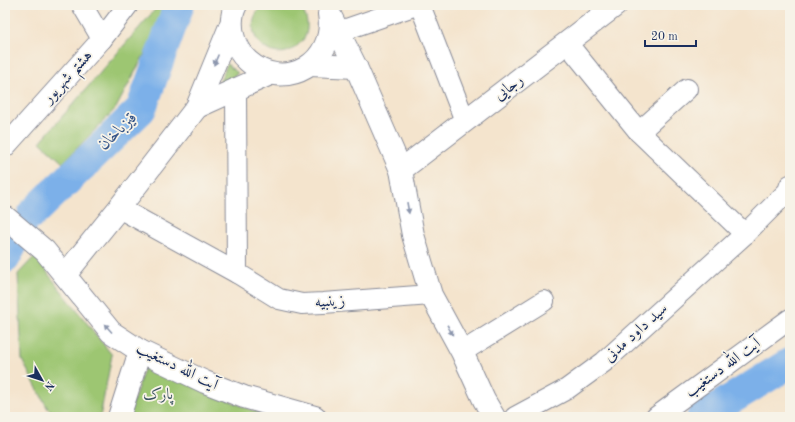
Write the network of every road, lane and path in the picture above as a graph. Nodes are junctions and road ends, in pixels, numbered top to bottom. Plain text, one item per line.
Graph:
1 (82, 5) edge
2 (128, 5) edge
3 (416, 5) edge
4 (420, 5) edge
5 (616, 5) edge
6 (234, 15) edge
7 (331, 17) edge
8 (102, 39) junction
9 (567, 43) junction
10 (310, 65) junction
11 (356, 67) junction
12 (270, 74) junction
13 (236, 88) junction
14 (687, 89) dead end
15 (196, 107) junction
16 (465, 121) junction
17 (639, 132) junction
18 (6, 143) edge
19 (401, 170) junction
20 (790, 185) edge
21 (119, 208) junction
22 (6, 218) edge
23 (745, 234) junction
24 (237, 273) junction
25 (65, 275) junction
26 (431, 295) junction
27 (544, 301) dead end
28 (790, 319) edge
29 (140, 351) junction
30 (462, 352) junction
31 (119, 417) edge
32 (315, 417) edge
33 (494, 417) edge
34 (515, 417) edge
35 (656, 417) edge

1 - 8 street
2 - 8 street, هشتم شهریور
3 - 7 street
4 - 16 street
5 - 9 main road, رجایی
6 - 12 main road
6 -> 15 main road
7 - 10 main road
7 - 11 main road
8 - 18 street, هشتم شهریور
9 - 16 main road, رجایی
9 - 17 street
10 - 11 main road
10 - 12 main road
11 - 19 main road
12 - 13 main road
13 - 15 main road
13 - 24 street
14 - 17 street
15 - 21 main road
16 - 19 main road, رجایی
17 - 23 street
19 -> 26 main road
20 - 23 street, سید داود مدنی
21 - 24 street, زینبیه
21 - 25 main road
22 - 25 main road, آیت الله دستغیب
23 - 34 street, سید داود مدنی
24 - 26 street, زینبیه
29 -> 25 main road, آیت الله دستغیب
26 -> 30 main road
27 - 30 street
28 - 35 street, آیت الله دستغیب
29 - 31 main road
29 - 32 main road, آیت الله دستغیب
30 - 33 main road

